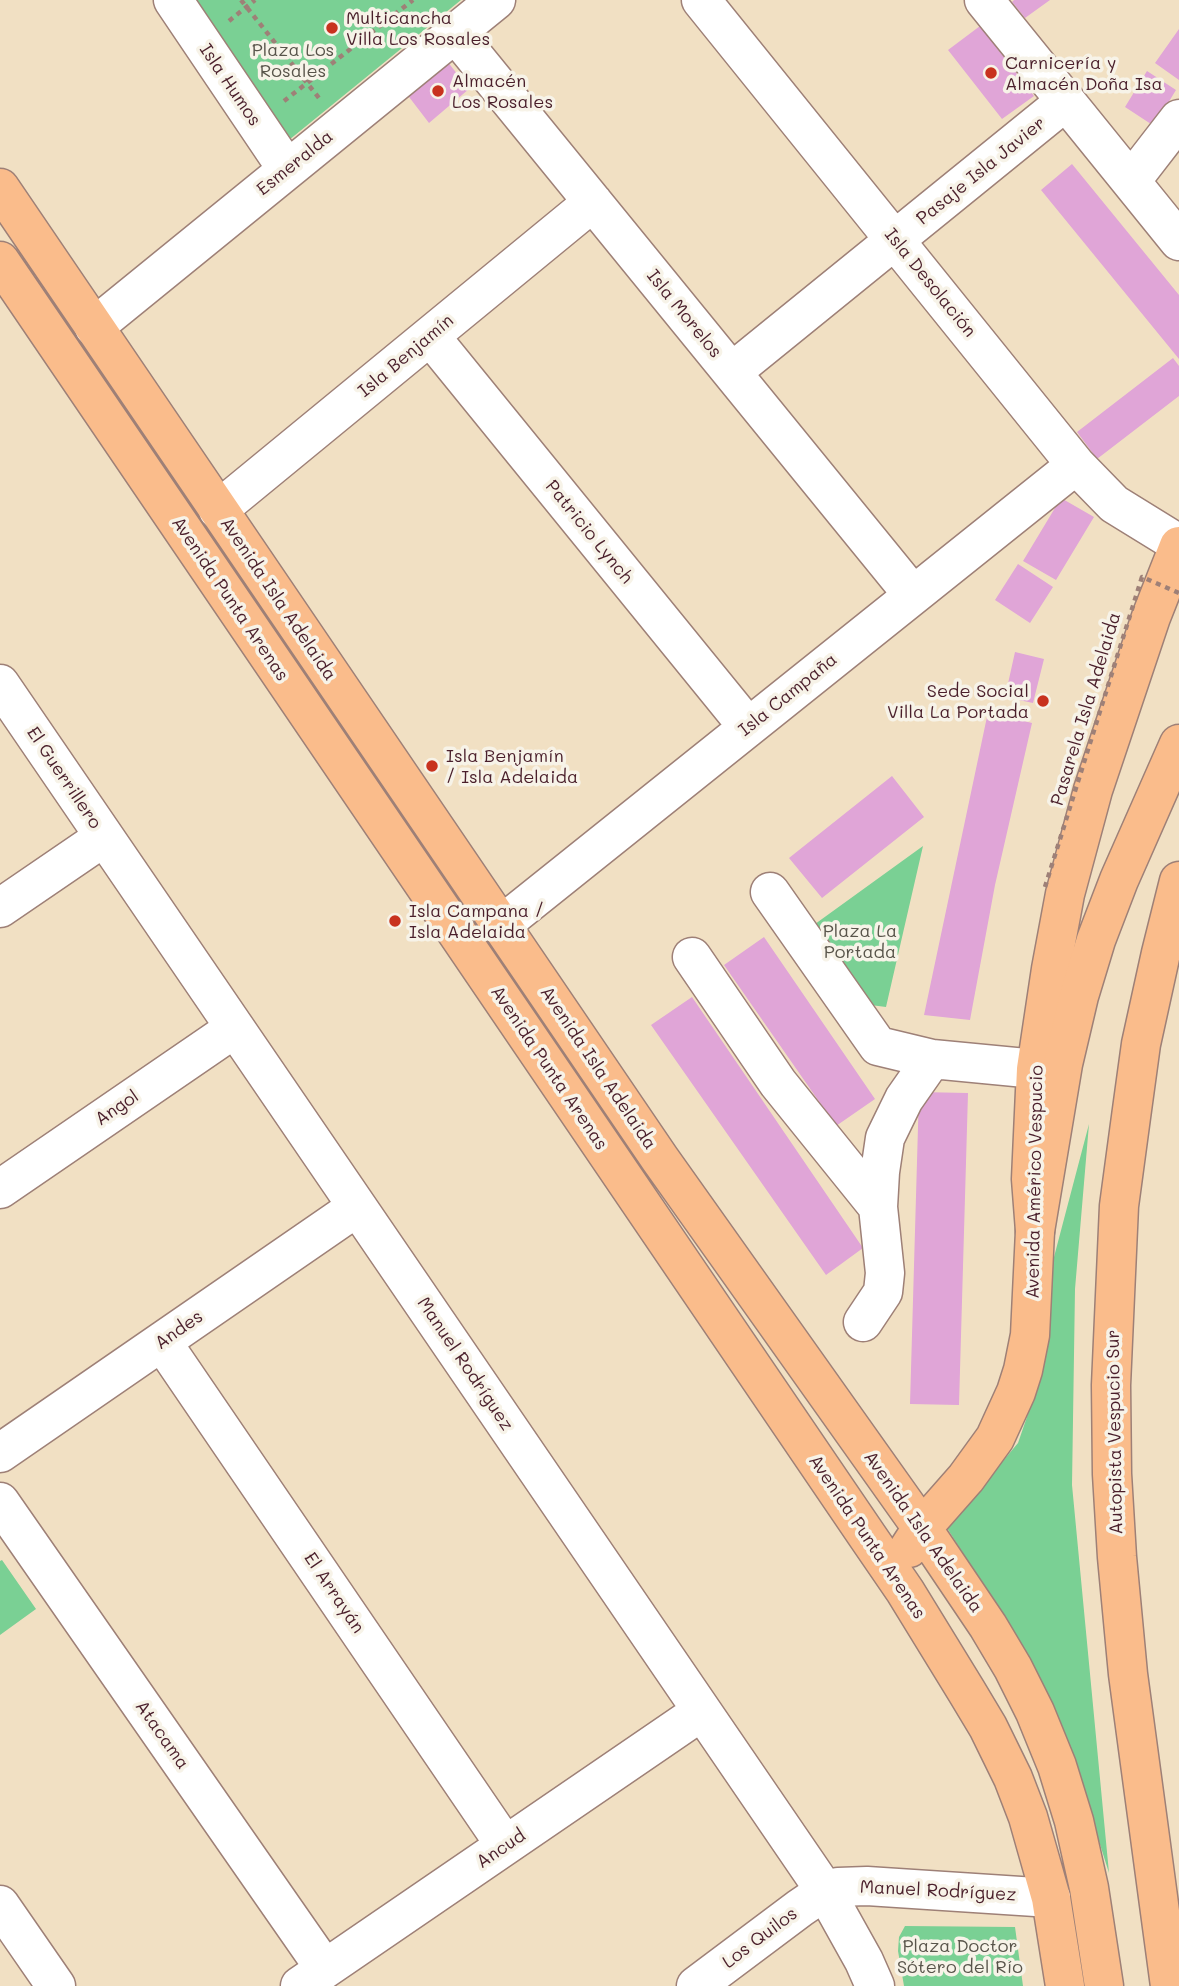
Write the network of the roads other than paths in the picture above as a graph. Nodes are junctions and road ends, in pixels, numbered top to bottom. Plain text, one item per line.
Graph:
1 (173, 0) edge
2 (496, 0) edge
3 (701, 0) edge
4 (984, 0) edge
5 (455, 33) junction
6 (1066, 102) junction
7 (1179, 119) edge
8 (287, 169) junction
9 (1131, 181) junction
10 (0, 188) edge
11 (593, 202) junction
12 (895, 240) junction
13 (1179, 241) edge
14 (0, 261) edge
15 (94, 327) junction
16 (430, 336) junction
17 (732, 372) junction
18 (1076, 465) junction
19 (218, 510) junction
20 (1179, 545) edge
21 (914, 595) junction
22 (0, 684) edge
23 (748, 727) junction
24 (1179, 744) edge
25 (104, 837) junction
26 (1179, 881) edge
27 (770, 892) dead end
28 (0, 908) edge
29 (500, 926) junction
30 (692, 957) dead end
31 (235, 1028) junction
32 (932, 1059) junction
33 (1036, 1069) junction
34 (0, 1189) edge
35 (357, 1207) junction
36 (878, 1207) junction
37 (1035, 1231) junction
38 (863, 1322) dead end
39 (162, 1342) junction
40 (0, 1453) edge
41 (6, 1524) edge
42 (922, 1528) junction
43 (905, 1591) junction
44 (702, 1711) junction
45 (505, 1845) junction
46 (825, 1891) junction
47 (1051, 1898) junction
48 (0, 1905) edge
49 (312, 1977) edge
50 (55, 1986) edge
51 (696, 1986) edge
52 (874, 1986) edge
53 (1065, 1986) edge
54 (1104, 1986) edge
55 (1170, 1986) edge

1 - 8 street, Isla Humos
2 - 5 street, Esmeralda
3 - 12 street, Isla Desolación
4 - 6 street
5 - 8 street, Esmeralda
5 - 11 street, Isla Morelos
6 - 9 street
6 - 12 street, Pasaje Isla Javier
7 - 9 street
8 - 15 street, Esmeralda
9 - 13 street
10 - 15 main road, Avenida Isla Adelaida
11 - 16 street, Isla Benjamín
11 - 17 street, Isla Morelos
12 - 17 street, Pasaje Isla Javier
12 - 18 street, Isla Desolación
14 - 43 main road, Avenida Punta Arenas
15 - 19 main road, Avenida Isla Adelaida
16 - 19 street, Isla Benjamín
16 - 23 street, Patricio Lynch
17 - 21 street, Isla Morelos
18 - 20 street, Isla Desolación
18 - 21 street, Isla Campaña
19 - 29 main road, Avenida Isla Adelaida
20 - 33 main road, Avenida Américo Vespucio
21 - 23 street, Isla Campaña
22 - 25 street, El Guerrillero
23 - 29 street, Isla Campaña
24 - 37 main road
25 - 28 street
25 - 31 street, Manuel Rodríguez
26 - 55 main road, Autopista Vespucio Sur
27 - 32 street
29 - 42 main road, Avenida Isla Adelaida
30 - 36 street
31 - 34 street, Angol
31 - 35 street, Manuel Rodríguez
32 - 33 street
32 - 36 street
33 - 37 main road, Avenida Américo Vespucio
35 - 39 street, Andes
35 - 44 street, Manuel Rodríguez
36 - 38 street
37 - 42 main road, Avenida Américo Vespucio
39 - 40 street, Andes
39 - 45 street, El Arrayán
41 - 49 street, Atacama
42 - 43 main road, Avenida Américo Vespucio
42 - 54 main road, Avenida Isla Adelaida
43 - 47 main road, Avenida Punta Arenas
44 - 45 street, Ancud
44 - 46 street, Manuel Rodríguez
45 - 49 street, Ancud
46 - 47 street, Manuel Rodríguez
46 - 51 street, Los Quilos
46 - 52 street, Manuel Rodríguez
47 - 53 main road
48 - 50 street

